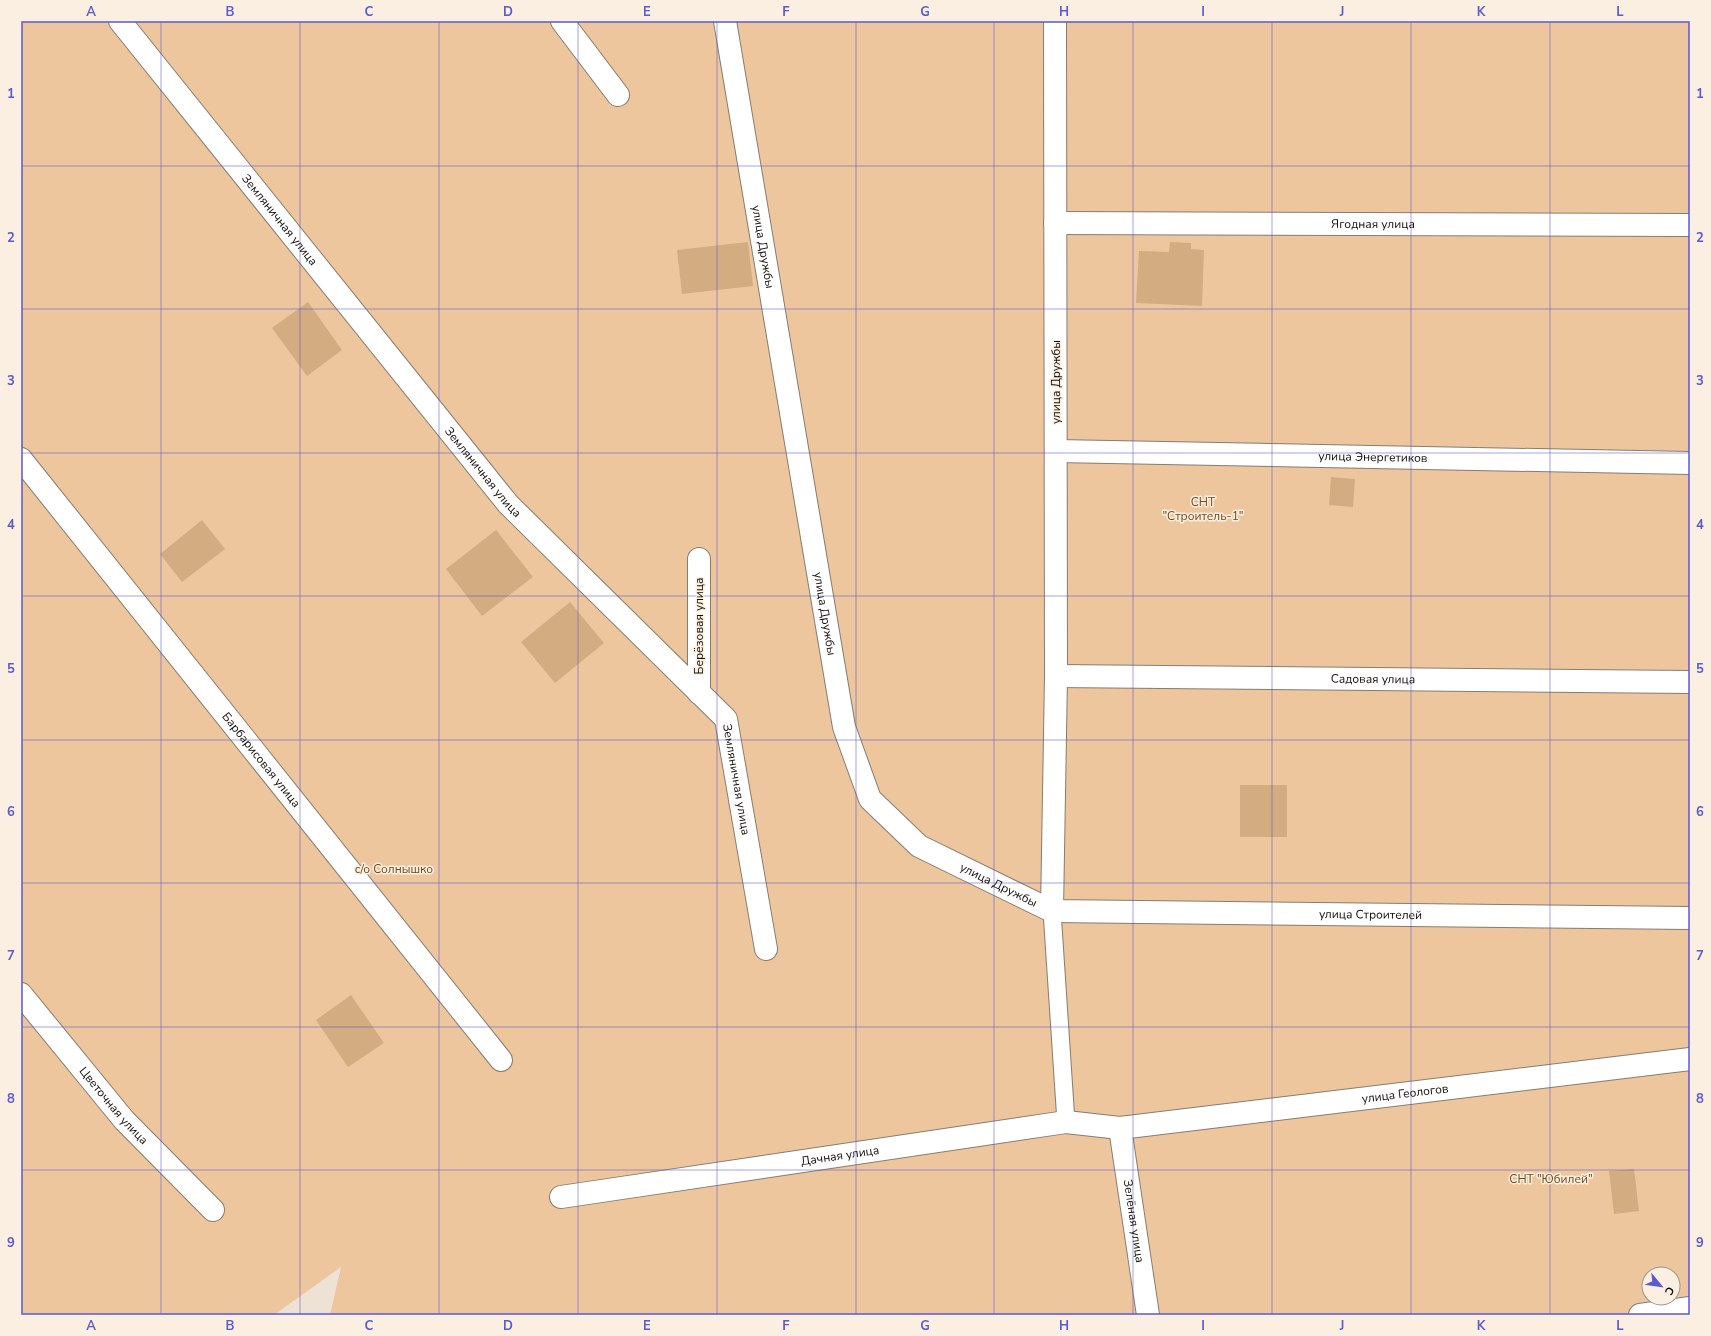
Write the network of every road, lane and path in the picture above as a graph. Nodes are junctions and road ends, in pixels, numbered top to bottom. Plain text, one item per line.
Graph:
1 (120, 21) edge
2 (562, 21) edge
3 (725, 21) edge
4 (1055, 21) edge
5 (618, 95) dead end
6 (1055, 223) junction
7 (1690, 225) edge
8 (1056, 451) junction
9 (21, 459) edge
10 (1690, 463) edge
11 (699, 559) dead end
12 (1056, 676) junction
13 (1690, 682) edge
14 (700, 693) junction
15 (1052, 911) junction
16 (1690, 918) edge
17 (766, 948) dead end
18 (21, 994) edge
19 (1690, 1059) edge
20 (501, 1060) dead end
21 (1066, 1122) junction
22 (1120, 1128) junction
23 (561, 1197) dead end
24 (213, 1210) dead end
25 (1690, 1308) edge
26 (1148, 1315) edge
27 (1640, 1315) edge

1 - 14 street, Земляничная улица
2 - 5 street
3 - 15 street, улица Дружбы
4 - 6 street, улица Дружбы
6 - 7 street, Ягодная улица
6 - 8 street, улица Дружбы
8 - 10 street, улица Энергетиков
8 - 12 street, улица Дружбы
9 - 20 street, Барбарисовая улица
11 - 14 street, Берёзовая улица
12 - 13 street, Садовая улица
12 - 15 street, улица Дружбы
14 - 17 street, Земляничная улица
15 - 16 street, улица Строителей
15 - 21 lane
18 - 24 street, Цветочная улица
19 - 22 street, улица Геологов
21 - 22 street, Дачная улица
21 - 23 street, Дачная улица
22 - 26 street, Зелёная улица
25 - 27 street

